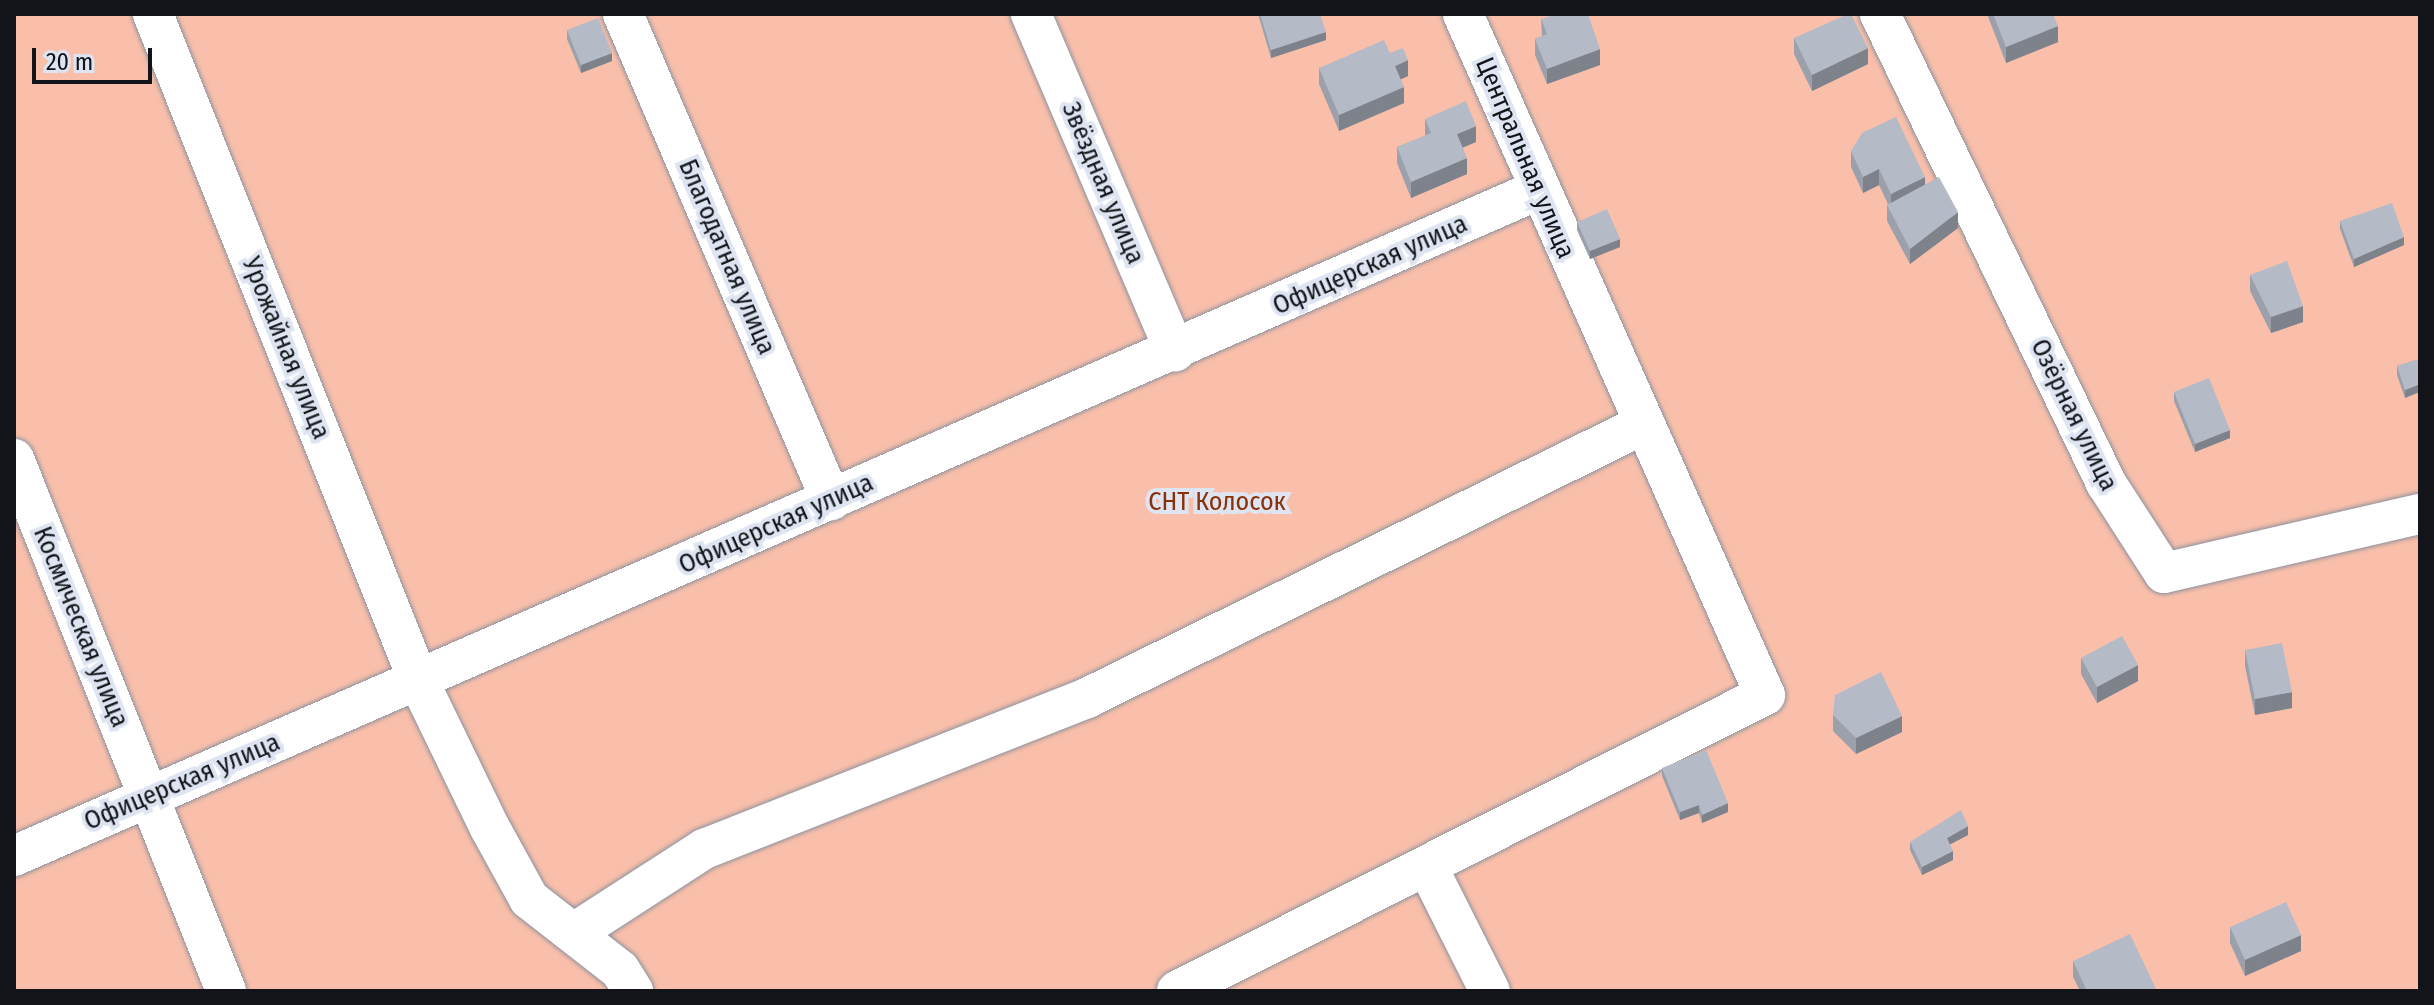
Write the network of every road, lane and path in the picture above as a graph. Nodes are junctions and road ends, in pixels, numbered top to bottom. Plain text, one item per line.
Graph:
1 (153, 14) edge
2 (623, 14) edge
3 (1031, 14) edge
4 (1463, 14) edge
5 (1880, 14) edge
6 (1538, 190) junction
7 (1175, 352) junction
8 (1644, 424) junction
9 (14, 459) edge
10 (831, 500) junction
11 (2420, 514) edge
12 (419, 682) junction
13 (148, 795) junction
14 (14, 856) edge
15 (1427, 866) junction
16 (574, 933) junction
17 (226, 991) edge
18 (633, 991) edge
19 (1177, 991) edge
20 (1490, 991) edge

1 - 12 street, Урожайная улица
2 - 10 street, Благодатная улица
3 - 7 street, Звёздная улица
4 - 6 street, Центральная улица
5 - 11 street, Озёрная улица
6 - 7 street, Офицерская улица
6 - 8 street, Центральная улица
7 - 10 street, Офицерская улица
8 - 15 street, Центральная улица
8 - 16 street
9 - 13 street, Космическая улица
10 - 12 street, Офицерская улица
12 - 13 street, Офицерская улица
12 - 16 street, Урожайная улица
13 - 14 street, Офицерская улица
13 - 17 street, Космическая улица
15 - 19 street
15 - 20 street
16 - 18 street, Урожайная улица

